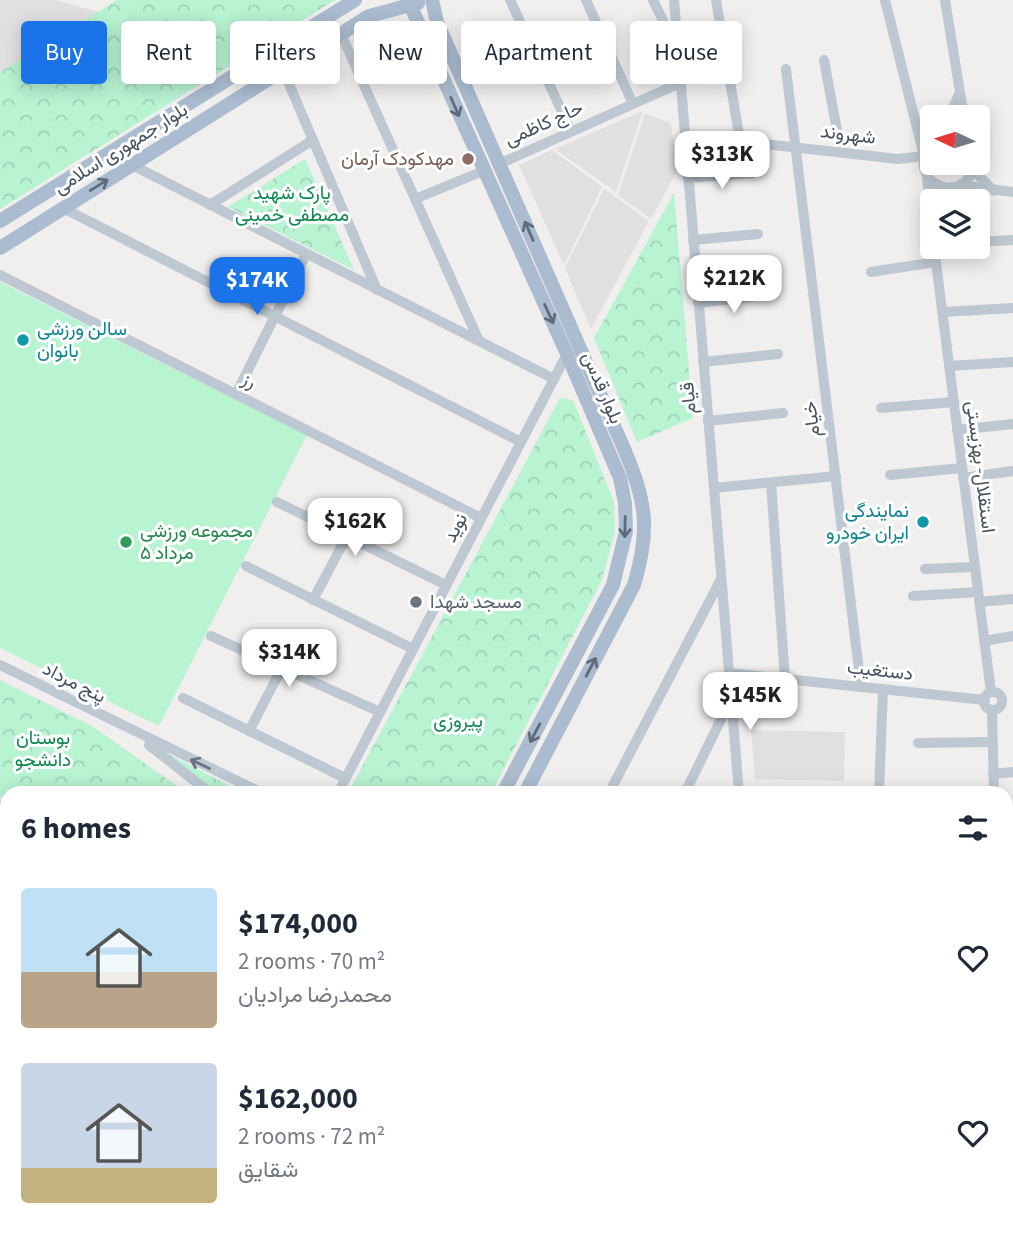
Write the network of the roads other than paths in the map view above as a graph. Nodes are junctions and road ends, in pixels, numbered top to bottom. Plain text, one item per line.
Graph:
1 (355, 0) edge
2 (368, 0) edge
3 (426, 0) edge
4 (432, 0) edge
5 (510, 0) edge
6 (586, 0) edge
7 (653, 0) edge
8 (674, 0) edge
9 (716, 0) edge
10 (885, 0) edge
11 (945, 0) edge
12 (409, 1) edge
13 (369, 16) junction
14 (663, 21) edge
15 (676, 21) edge
16 (341, 34) joint
17 (824, 60) dead end
18 (786, 69) dead end
19 (261, 84) edge
20 (289, 84) edge
21 (678, 84) edge
22 (680, 84) edge
23 (959, 93) junction
24 (633, 104) junction
25 (954, 105) edge
26 (962, 105) edge
27 (571, 131) junction
28 (685, 135) junction
29 (313, 140) junction
30 (740, 140) junction
31 (920, 140) edge
32 (797, 147) junction
33 (841, 152) junction
34 (920, 156) edge
35 (898, 159) junction
36 (499, 164) junction
37 (132, 165) junction
38 (483, 171) junction
39 (920, 171) edge
40 (753, 173) dead end
41 (927, 175) edge
42 (968, 175) edge
43 (981, 175) edge
44 (688, 178) junction
45 (961, 185) junction
46 (944, 188) joint
47 (994, 191) junction
48 (1013, 192) edge
49 (415, 199) junction
50 (210, 205) junction
51 (63, 208) junction
52 (0, 221) edge
53 (758, 234) dead end
54 (693, 240) junction
55 (1013, 240) edge
56 (990, 241) edge
57 (0, 248) edge
58 (306, 254) junction
59 (936, 259) edge
60 (936, 262) junction
61 (871, 272) dead end
62 (0, 275) edge
63 (377, 290) junction
64 (765, 295) dead end
65 (698, 303) junction
66 (1013, 309) edge
67 (942, 312) junction
68 (275, 316) junction
69 (479, 341) junction
70 (573, 350) junction
71 (778, 354) dead end
72 (703, 362) junction
73 (1013, 362) edge
74 (949, 366) junction
75 (554, 379) junction
76 (236, 394) junction
77 (954, 402) junction
78 (881, 408) dead end
79 (783, 413) dead end
80 (708, 421) junction
81 (1013, 424) edge
82 (957, 430) junction
83 (521, 442) junction
84 (1013, 471) edge
85 (963, 473) junction
86 (890, 475) dead end
87 (836, 476) junction
88 (771, 483) junction
89 (714, 488) junction
90 (277, 502) dead end
91 (481, 518) junction
92 (347, 536) junction
93 (246, 566) dead end
94 (975, 567) junction
95 (925, 569) dead end
96 (721, 579) junction
97 (446, 584) junction
98 (913, 596) dead end
99 (978, 597) junction
100 (1013, 599) edge
101 (313, 600) junction
102 (211, 636) dead end
103 (1013, 636) edge
104 (984, 641) junction
105 (413, 649) junction
106 (0, 665) edge
107 (282, 668) junction
108 (729, 673) junction
109 (785, 679) junction
110 (860, 687) junction
111 (883, 689) junction
112 (183, 698) dead end
113 (731, 699) junction
114 (989, 701) junction
115 (1008, 702) edge
116 (380, 712) junction
117 (249, 731) junction
118 (133, 733) junction
119 (992, 742) junction
120 (918, 743) dead end
121 (1013, 772) edge
122 (993, 774) junction
123 (345, 778) junction
124 (201, 786) edge
125 (247, 786) edge
126 (341, 786) edge
127 (507, 786) edge
128 (530, 786) edge
129 (613, 786) edge
130 (688, 786) edge
131 (738, 786) edge
132 (879, 786) edge
133 (993, 786) edge

1 - 52 main road, بلوار جمهوری اسلامی
2 - 13 main road
3 - 12 main road, بلوار جمهوری اسلامی
4 - 36 main road, بلوار قدس
5 - 27 street
6 - 24 street
7 - 14 street
8 - 15 street, قیام
9 - 30 street
10 - 31 street
11 - 23 street
12 - 13 main road, بلوار جمهوری اسلامی
12 -> 38 main road, بلوار قدس
13 - 16 main road, بلوار جمهوری اسلامی
16 - 49 street
17 - 33 street
18 - 32 street, خیام
19 - 37 main road, بلوار جمهوری اسلامی
20 - 29 street
21 - 24 street, حاج کاظمی
22 - 28 street, قیام
23 - 25 street
23 - 26 street
24 - 27 street, حاج کاظمی
27 - 36 street, حاج کاظمی
28 - 30 street, شهروند
28 - 44 street, قیام
29 - 50 street
29 - 63 street
30 - 32 street, شهروند
32 - 33 street, شهروند
32 - 87 street, خیام
33 - 35 street, شهروند
34 - 35 street, شهروند
35 - 39 street
36 - 38 main road
70 -> 36 main road, بلوار قدس
37 - 50 street
51 -> 37 main road, بلوار جمهوری اسلامی
38 - 49 street
38 -> 70 main road, بلوار قدس
40 - 44 street
41 - 46 street
42 - 45 street
43 - 47 street
44 - 54 street, قیام
45 - 46 street
45 - 47 street
47 - 48 street
49 - 69 street
50 - 58 street
51 - 57 main road, بلوار جمهوری اسلامی
51 - 68 street
53 - 54 street
54 - 65 street, قیام
55 - 56 street
58 - 63 street
58 - 68 street
59 - 60 street, استقلال- بهزیستی
60 - 61 street
60 - 67 street, استقلال- بهزیستی
62 - 76 street, رز
63 - 69 street
64 - 65 street
65 - 72 street, قیام
66 - 67 street
67 - 74 street, استقلال- بهزیستی
68 - 76 street
68 - 83 street
69 - 75 street
70 - 75 street, نوید
70 -> 127 main road, بلوار قدس
128 -> 70 main road, بلوار قدس
71 - 72 street
72 - 80 street, قیام
73 - 74 street
74 - 77 street, استقلال- بهزیستی
75 - 83 street, نوید
76 - 91 street, رز
77 - 78 street
77 - 82 street, استقلال- بهزیستی
79 - 80 street
80 - 89 street, قیام
81 - 82 street
82 - 85 street, استقلال- بهزیستی
83 - 91 street, نوید
84 - 85 street
85 - 86 street
85 - 94 street, استقلال- بهزیستی
87 - 88 street
87 - 110 street, خیام
88 - 89 street
88 - 109 street
89 - 96 street, قیام
90 - 92 street
91 - 97 street, نوید
92 - 97 street
92 - 101 street
93 - 101 street
94 - 95 street
94 - 99 street, استقلال- بهزیستی
96 - 108 street, قیام
96 - 129 street
97 - 105 street, نوید
98 - 99 street
99 - 100 street
99 - 104 street, استقلال- بهزیستی
101 - 105 street
102 - 107 street
103 - 104 street
104 - 114 street, استقلال- بهزیستی
105 - 116 street, نوید
106 - 118 street, پنج مرداد
107 - 116 street
107 - 117 street
108 - 109 street, دستغیب
108 - 113 street, قیام
109 - 110 street, دستغیب
110 - 111 street, دستغیب
111 - 114 street, دستغیب
111 - 132 street
112 - 117 street
113 - 130 street
113 - 131 street, قیام
114 - 115 street
114 - 119 street, استقلال- بهزیستی
116 - 123 street, نوید
117 - 123 street
118 - 124 street, پنج مرداد
125 -> 118 street, پنج مرداد
119 - 120 street
119 - 122 street, استقلال- بهزیستی
121 - 122 street
122 - 133 street, استقلال- بهزیستی
123 - 126 street, نوید

